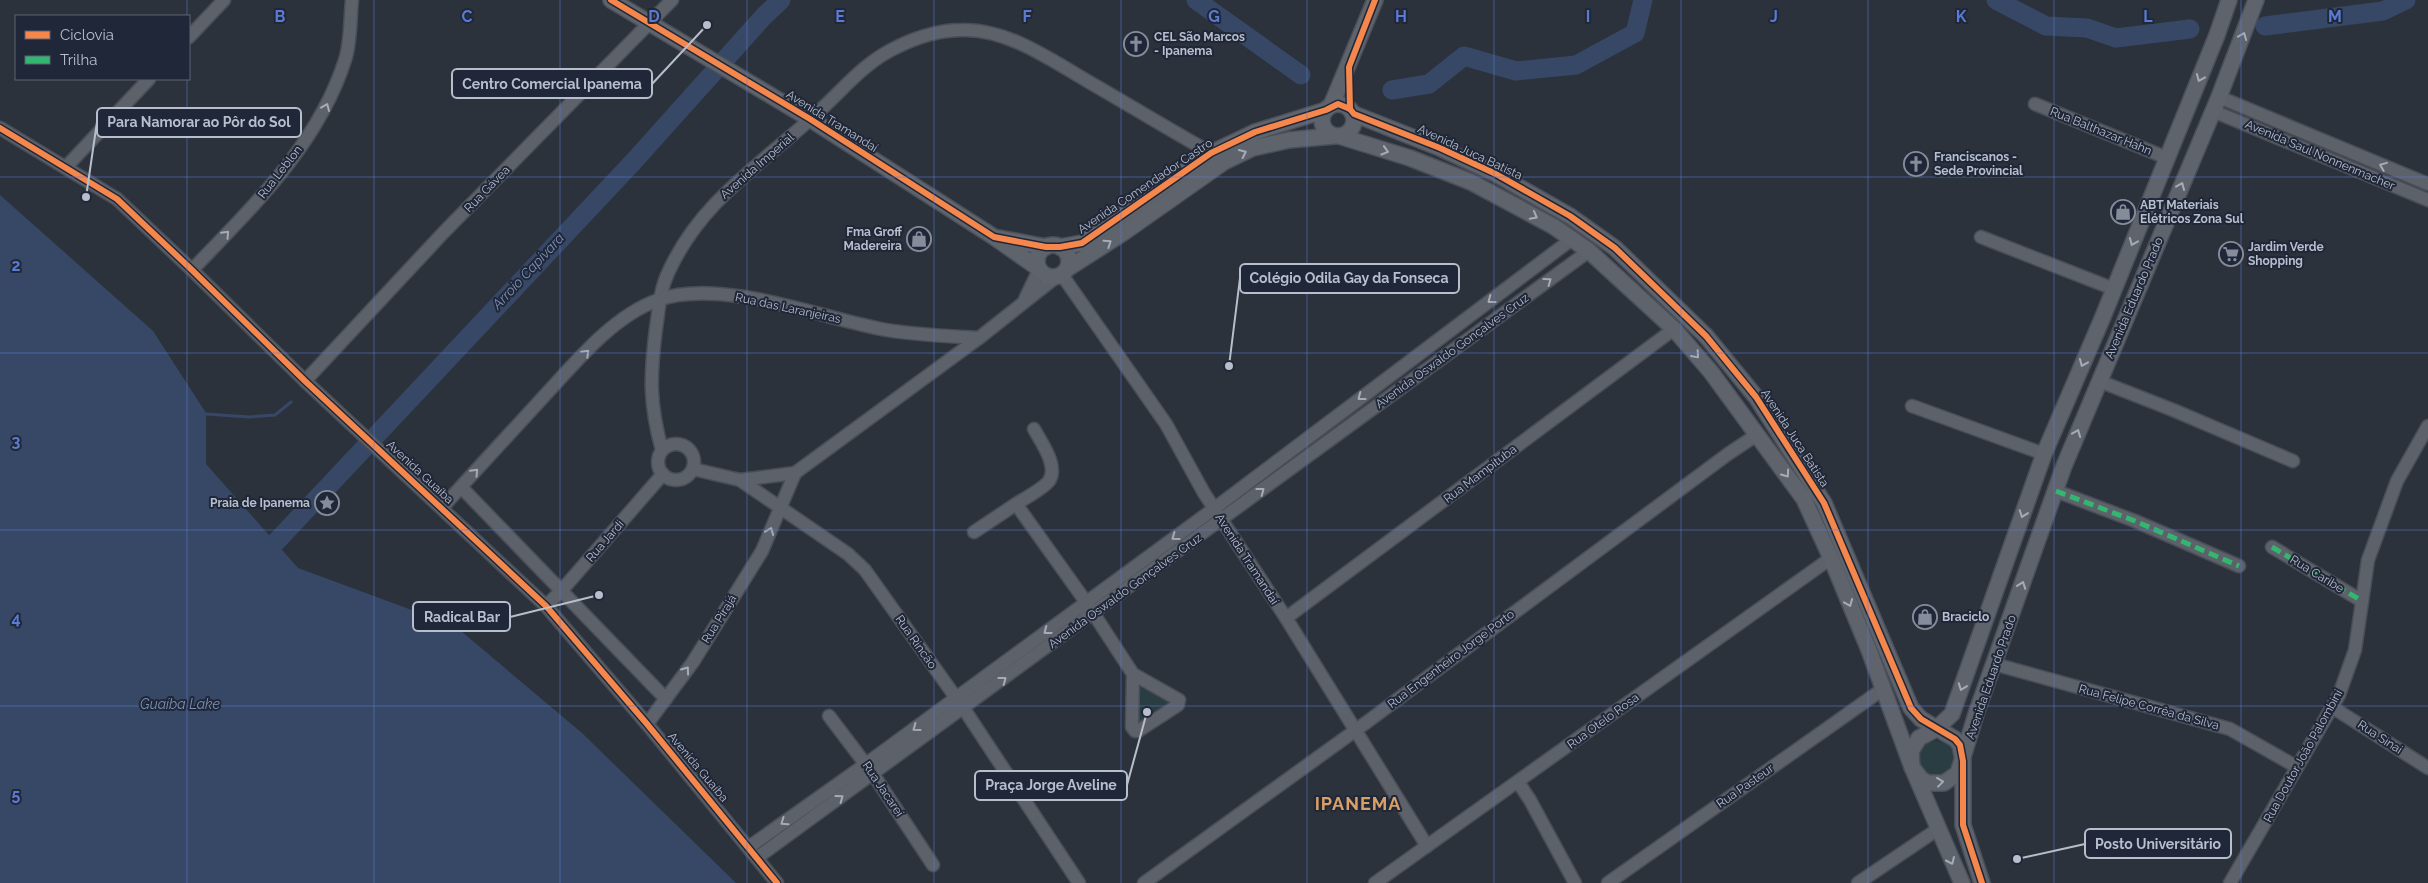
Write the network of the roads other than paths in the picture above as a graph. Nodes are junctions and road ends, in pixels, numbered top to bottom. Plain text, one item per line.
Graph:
1 (224, 0) edge
2 (352, 0) edge
3 (610, 0) edge
4 (672, 0) edge
5 (1375, 0) edge
6 (2230, 0) edge
7 (2256, 0) edge
8 (649, 23) junction
9 (190, 35) edge
10 (1349, 67) junction
11 (148, 80) edge
12 (2035, 104) dead end
13 (2216, 104) junction
14 (1328, 108) junction
15 (1352, 112) junction
16 (2184, 116) junction
17 (810, 119) junction
18 (0, 128) edge
19 (2301, 132) junction
20 (1336, 136) junction
21 (2326, 142) junction
22 (2295, 145) junction
23 (1211, 153) junction
24 (2320, 155) junction
25 (2167, 158) junction
26 (66, 167) junction
27 (2428, 184) edge
28 (2428, 200) edge
29 (994, 237) junction
30 (1981, 237) dead end
31 (1572, 239) junction
32 (1053, 247) junction
33 (1589, 252) junction
34 (1038, 269) junction
35 (192, 270) junction
36 (1062, 274) junction
37 (2114, 289) junction
38 (660, 299) junction
39 (1022, 303) junction
40 (2102, 319) junction
41 (1674, 329) junction
42 (1446, 334) junction
43 (979, 338) junction
44 (1456, 347) junction
45 (2112, 347) junction
46 (305, 381) junction
47 (2099, 381) junction
48 (1912, 406) dead end
49 (1335, 416) junction
50 (2428, 426) edge
51 (1034, 429) dead end
52 (1345, 429) junction
53 (1758, 434) junction
54 (662, 450) junction
55 (2044, 454) junction
56 (2293, 461) dead end
57 (693, 469) junction
58 (795, 473) junction
59 (663, 474) junction
60 (740, 480) junction
61 (461, 487) junction
62 (2056, 491) junction
63 (1016, 504) junction
64 (442, 508) junction
65 (780, 508) junction
66 (1215, 508) junction
67 (1222, 520) junction
68 (974, 532) dead end
69 (2272, 547) dead end
70 (1831, 558) junction
71 (2239, 566) dead end
72 (562, 590) junction
73 (2362, 601) junction
74 (1086, 602) junction
75 (546, 606) junction
76 (1093, 613) junction
77 (1286, 618) junction
78 (1994, 664) junction
79 (1133, 674) junction
80 (1883, 689) junction
81 (666, 698) junction
82 (960, 703) junction
83 (2332, 707) junction
84 (829, 716) dead end
85 (647, 724) junction
86 (1936, 729) junction
87 (1355, 730) junction
88 (1963, 761) junction
89 (1912, 767) junction
90 (2297, 767) junction
91 (2428, 768) edge
92 (870, 769) junction
93 (1518, 782) junction
94 (1938, 829) junction
95 (1427, 846) junction
96 (749, 847) junction
97 (758, 858) junction
98 (934, 865) dead end
99 (777, 883) edge
100 (1079, 883) edge
101 (1144, 883) edge
102 (1375, 883) edge
103 (1575, 883) edge
104 (1608, 883) edge
105 (1858, 883) edge
106 (1962, 883) edge
107 (1982, 883) edge
108 (2230, 883) edge

1 - 9 street
35 -> 2 street, Rua Leblon
3 - 8 main road, Avenida Tramandaí
4 - 8 street, Rua Gávea
5 - 10 main road
6 -> 16 main road, Avenida Eduardo Prado
13 -> 7 main road, Avenida Eduardo Prado
8 - 17 main road, Avenida Tramandaí
8 - 46 street, Rua Gávea
10 - 14 main road
10 - 15 main road
11 - 26 street
12 - 25 street, Rua Balthazar Hahn
13 - 16 main road
13 - 19 street, Avenida Saul Nonnenmacher
13 - 22 street, Avenida Saul Nonnenmacher
45 -> 13 main road, Avenida Eduardo Prado
14 - 15 main road
14 - 20 main road
14 - 23 main road, Avenida Comendador Castro
15 - 20 main road
15 - 86 main road, Avenida Juca Batista
16 - 25 main road, Avenida Eduardo Prado
17 - 23 street, Avenida Imperial
17 - 29 main road, Avenida Tramandaí
17 - 38 street, Avenida Imperial
18 - 26 street, Avenida Guaíba
19 - 21 street, Avenida Saul Nonnenmacher
19 - 22 street
20 -> 31 main road
36 -> 20 main road, Avenida Comendador Castro
21 - 24 street
27 -> 21 street, Avenida Saul Nonnenmacher
22 - 24 street, Avenida Saul Nonnenmacher
23 - 32 main road, Avenida Comendador Castro
24 - 28 street, Avenida Saul Nonnenmacher
25 -> 37 main road, Avenida Eduardo Prado
26 - 35 street, Avenida Guaíba
29 - 32 main road, Avenida Tramandaí
29 - 34 main road, Avenida Tramandaí
30 - 37 street
31 - 33 main road
31 -> 42 street, Avenida Oswaldo Gonçalves Cruz
32 - 34 main road
32 - 36 main road
33 - 41 main road
44 -> 33 street, Avenida Oswaldo Gonçalves Cruz
34 - 36 main road
34 - 39 street, Avenida Comendador Castro
35 - 46 street, Avenida Guaíba
36 - 39 street, Avenida Comendador Castro
36 - 66 street, Avenida Tramandaí
37 - 40 main road, Avenida Eduardo Prado
38 - 43 street, Rua das Laranjeiras
38 - 54 street, Avenida Imperial
61 -> 38 street, Rua das Laranjeiras
39 - 43 street, Avenida Comendador Castro
40 - 45 main road
40 -> 55 main road, Avenida Eduardo Prado
41 -> 53 main road
41 - 77 street, Rua Mampituba
42 - 44 street
42 -> 49 street, Avenida Oswaldo Gonçalves Cruz
43 - 58 street, Avenida Comendador Castro
44 - 52 street, Avenida Oswaldo Gonçalves Cruz
45 - 47 main road, Avenida Eduardo Prado
46 - 64 street, Avenida Guaíba
47 - 56 street
62 -> 47 main road, Avenida Eduardo Prado
48 - 55 street
49 - 52 street
49 - 66 street, Avenida Oswaldo Gonçalves Cruz
50 - 73 street, Rua Doutor João Palombini
51 - 63 street
67 -> 52 street, Avenida Oswaldo Gonçalves Cruz
53 -> 70 main road
53 - 87 street, Rua Engenheiro Jorge Porto
54 - 57 street
54 - 59 street
55 -> 86 main road, Avenida Eduardo Prado
57 - 59 street
57 - 60 street, Rua Rincão
58 - 60 street, Avenida Comendador Castro
58 - 65 street
59 - 72 street, Rua Jardi
60 - 65 street, Rua Rincão
61 - 64 street, Rua das Laranjeiras
61 - 72 street, Avenida Guaíba
62 - 71 street
78 -> 62 main road, Avenida Eduardo Prado
63 - 68 street
63 - 74 street
64 - 75 street, Avenida Guaíba
81 -> 65 street, Rua Pirajá
65 - 82 street, Rua Rincão
66 - 67 street, Avenida Tramandaí
66 -> 74 street, Avenida Oswaldo Gonçalves Cruz
67 - 76 street, Avenida Oswaldo Gonçalves Cruz
67 - 77 street, Avenida Tramandaí
69 - 73 street, Rua Caribe
70 -> 80 main road
70 - 93 street, Rua Otelo Rosa
72 - 75 street, Rua Jardi
72 - 81 street, Avenida Guaíba
73 - 83 street, Rua Doutor João Palombini
74 - 76 street
74 -> 82 street, Avenida Oswaldo Gonçalves Cruz
75 - 85 street, Avenida Guaíba
76 - 79 street
82 -> 76 street, Avenida Oswaldo Gonçalves Cruz
77 - 87 street, Avenida Tramandaí
78 - 88 main road, Avenida Eduardo Prado
78 - 90 street, Rua Felipe Corrêa da Silva
79 - 79 street
80 - 89 main road
80 - 104 street, Rua Pasteur
81 - 85 street, Rua Pirajá
82 - 92 street, Avenida Oswaldo Gonçalves Cruz
82 - 100 street, Rua Rincão
83 - 90 street, Rua Doutor João Palombini
83 - 91 street, Rua Sinai
84 - 92 street, Rua Jacareí
85 - 96 street, Avenida Guaíba
86 - 88 main road, Avenida Juca Batista
86 - 89 main road, Avenida Eduardo Prado
87 - 95 street, Avenida Tramandaí
87 - 101 street, Rua Engenheiro Jorge Porto
89 -> 88 main road, Avenida Eduardo Prado
88 - 107 main road, Avenida Juca Batista
89 - 94 main road
90 - 108 street, Rua Doutor João Palombini
92 -> 96 street, Avenida Oswaldo Gonçalves Cruz
97 -> 92 street, Avenida Oswaldo Gonçalves Cruz
92 - 98 street, Rua Jacareí
93 - 95 street, Rua Otelo Rosa
93 - 103 street
94 - 105 street
94 -> 106 main road
95 - 102 street, Rua Otelo Rosa
96 - 97 street, Avenida Guaíba
97 - 99 street, Avenida Guaíba

